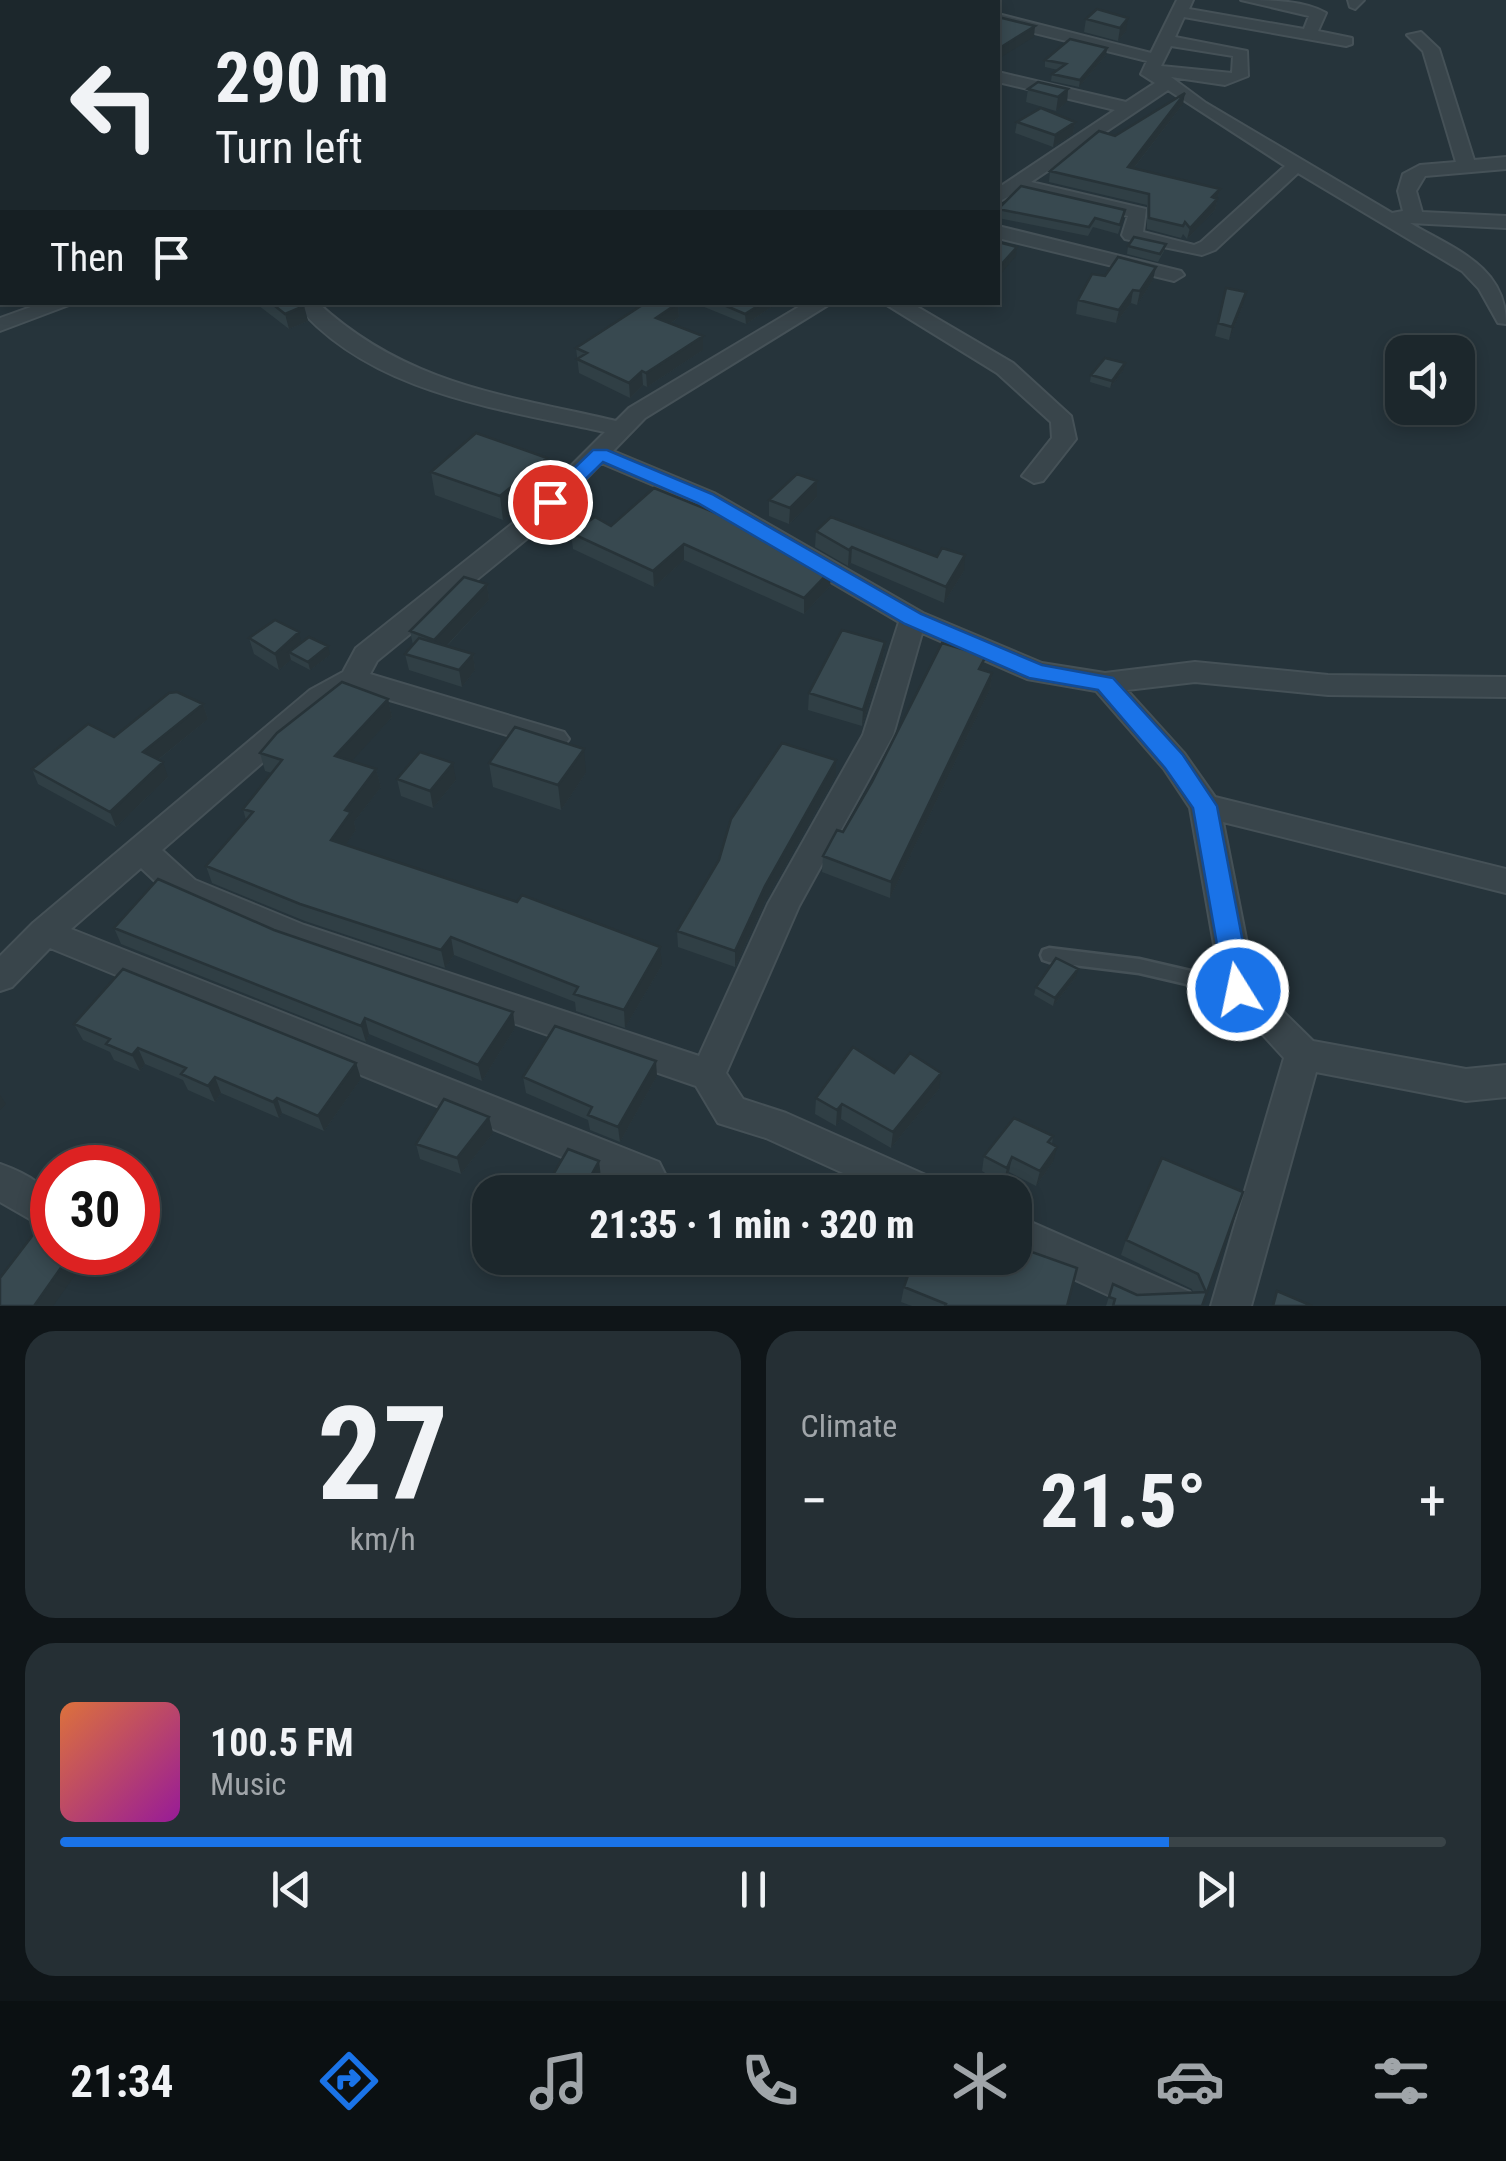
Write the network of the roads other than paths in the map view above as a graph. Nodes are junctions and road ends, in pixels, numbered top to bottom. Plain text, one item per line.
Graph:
1 (1249, 0) edge
2 (1183, 6) edge
3 (1000, 21) edge
4 (1309, 35) junction
5 (1415, 35) dead end
6 (1000, 38) edge
7 (1166, 40) junction
8 (1346, 41) dead end
9 (1153, 68) junction
10 (1000, 77) edge
11 (1168, 82) junction
12 (1128, 108) junction
13 (1299, 162) junction
14 (1506, 163) edge
15 (1466, 164) junction
16 (1019, 185) junction
17 (1000, 195) edge
18 (1383, 216) junction
19 (1414, 218) junction
20 (1506, 222) edge
21 (1000, 233) edge
22 (1180, 247) junction
23 (1482, 280) junction
24 (1506, 284) edge
25 (49, 305) edge
26 (307, 305) edge
27 (818, 305) edge
28 (897, 305) edge
29 (19, 310) edge
30 (1506, 318) edge
31 (0, 325) edge
32 (620, 429) junction
33 (600, 454) junction
34 (1034, 476) dead end
35 (913, 619) junction
36 (354, 678) junction
37 (1105, 683) junction
38 (1506, 687) edge
39 (554, 739) edge
40 (1205, 806) junction
41 (143, 852) junction
42 (1506, 881) edge
43 (45, 932) junction
44 (1048, 954) dead end
45 (0, 976) edge
46 (1238, 990) junction
47 (1303, 1054) junction
48 (708, 1075) junction
49 (1506, 1081) edge
50 (646, 1174) dead end
51 (886, 1175) edge
52 (0, 1182) edge
53 (30, 1201) edge
54 (1032, 1242) edge
55 (1176, 1306) edge
56 (1231, 1306) edge

1 - 4 street
2 - 4 street
2 - 7 street
3 - 9 street
4 - 8 street
5 - 15 street
6 - 9 street
7 - 9 street
7 - 9 street
9 - 11 street
10 - 12 street
11 - 12 street
11 - 13 street
12 - 16 street
13 - 18 street
13 - 22 street
14 - 15 street
15 - 19 street
16 - 17 street
16 - 22 street
18 - 19 street
18 - 23 street
19 - 20 street
21 - 22 street
23 - 24 street
23 - 30 street
25 - 29 street
26 - 32 street
27 - 32 street
28 - 34 street
29 - 31 street
32 - 33 street
33 - 35 street
33 - 36 street
35 - 37 street
35 - 48 street
36 - 39 street
36 - 41 street
37 - 38 street
37 - 40 street
40 - 42 street
40 - 46 street
41 - 43 street
41 - 48 street
43 - 45 street
43 - 50 street
44 - 46 lane
46 - 47 street
47 - 49 street
47 - 56 street
48 - 51 street
52 - 53 street
54 - 55 street

